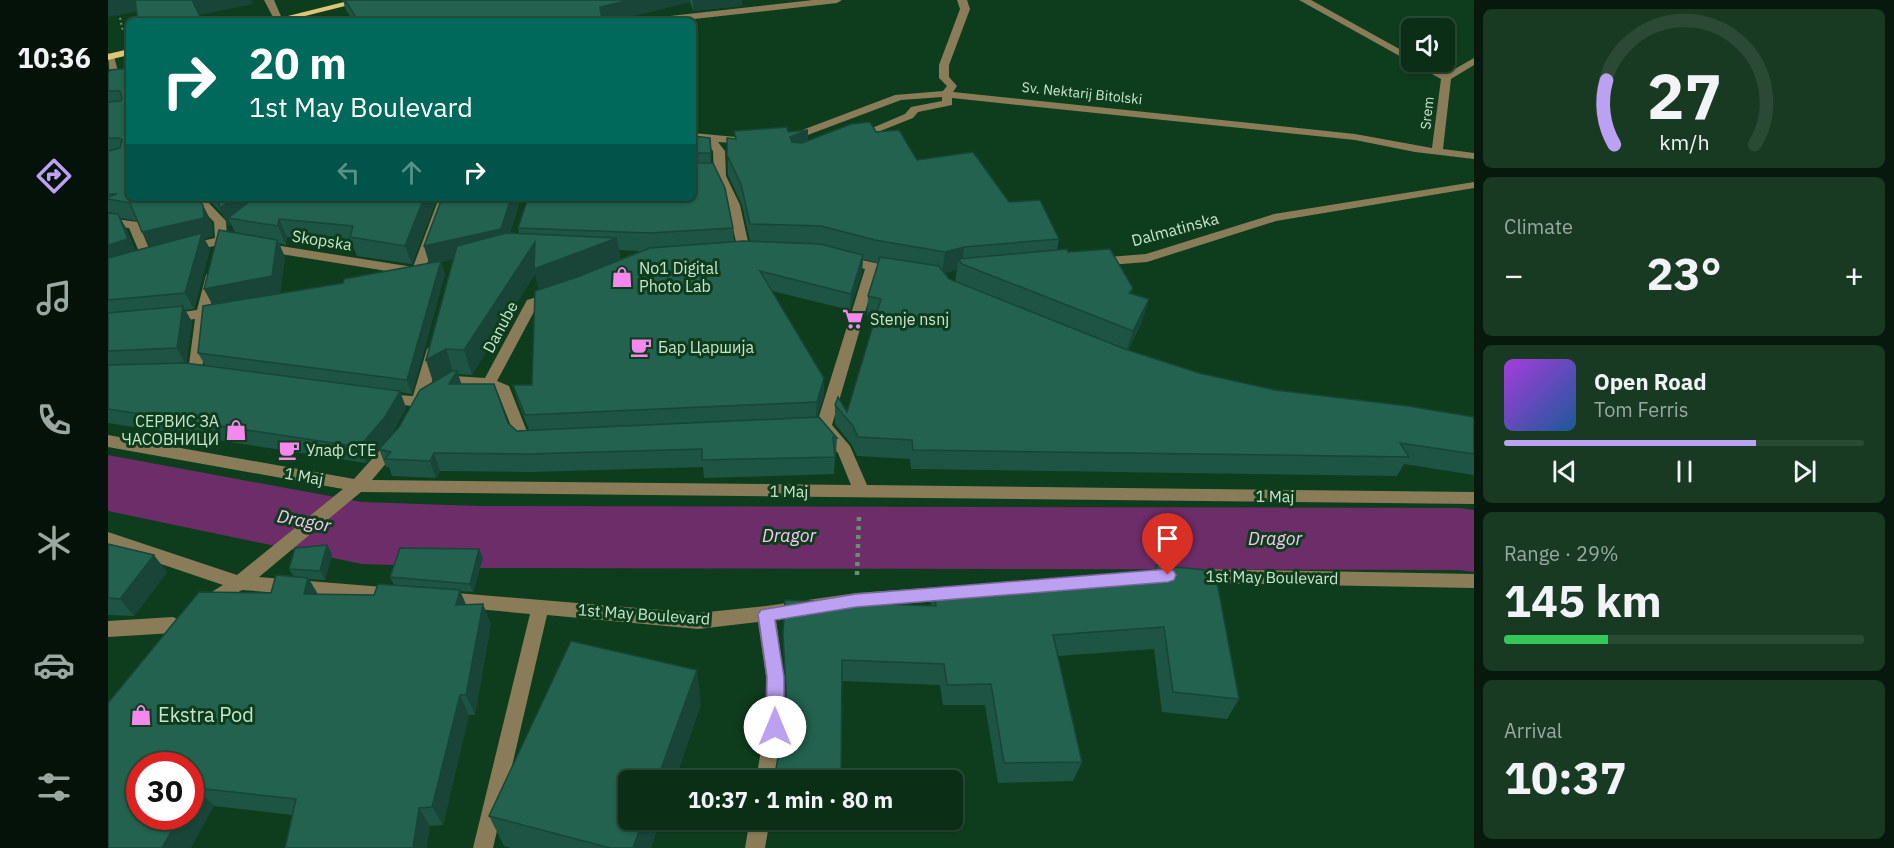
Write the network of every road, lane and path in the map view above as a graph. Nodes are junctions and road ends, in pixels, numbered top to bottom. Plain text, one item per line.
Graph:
1 (269, 0) edge
2 (364, 0) edge
3 (837, 0) edge
4 (962, 0) edge
5 (1304, 0) edge
6 (119, 9) dead end
7 (275, 18) edge
8 (285, 18) edge
9 (678, 18) edge
10 (124, 38) dead end
11 (126, 53) edge
12 (1401, 54) edge
13 (109, 57) edge
14 (1474, 61) edge
15 (1434, 72) edge
16 (1446, 78) junction
17 (115, 79) junction
18 (126, 80) edge
19 (108, 93) edge
20 (946, 94) junction
21 (696, 136) edge
22 (710, 138) junction
23 (761, 141) edge
24 (781, 142) edge
25 (843, 142) edge
26 (1437, 151) junction
27 (1474, 157) edge
28 (1474, 185) edge
29 (200, 201) edge
30 (444, 201) edge
31 (108, 222) edge
32 (239, 227) edge
33 (221, 240) junction
34 (179, 250) edge
35 (744, 251) edge
36 (830, 256) edge
37 (147, 258) edge
38 (1077, 264) edge
39 (872, 268) junction
40 (437, 269) edge
41 (418, 272) junction
42 (911, 274) edge
43 (384, 279) edge
44 (564, 293) edge
45 (236, 308) edge
46 (202, 315) junction
47 (159, 319) edge
48 (438, 334) edge
49 (195, 373) edge
50 (489, 383) junction
51 (373, 396) edge
52 (420, 402) junction
53 (547, 439) edge
54 (108, 441) edge
55 (358, 486) junction
56 (861, 491) junction
57 (1474, 498) edge
58 (859, 516) dead end
59 (108, 539) edge
60 (857, 571) dead end
61 (1180, 576) edge
62 (1474, 581) edge
63 (1087, 582) edge
64 (240, 583) junction
65 (540, 607) junction
66 (766, 614) junction
67 (184, 618) junction
68 (108, 629) edge
69 (159, 643) edge
70 (768, 770) edge
71 (758, 830) edge
72 (483, 848) edge
73 (755, 848) edge

1 - 7 street
2 - 8 main road
3 - 9 street
4 - 20 street
5 - 12 street
6 - 10 path
11 - 13 main road
13 - 17 street
14 - 16 street
15 - 16 street
16 - 26 street, Srem
17 - 18 street
17 - 19 street
20 - 24 street, Sv. Nektarij Bitolski
20 - 25 street
20 - 26 street, Sv. Nektarij Bitolski
21 - 22 street
22 - 23 street
22 - 35 street
26 - 27 street, Sv. Nektarij Bitolski
28 - 38 street, Dalmatinska
29 - 33 street
30 - 41 street
31 - 37 street
32 - 33 street
33 - 34 street
33 - 41 street, Skopska
33 - 46 street
36 - 39 street
39 - 42 street
39 - 56 street
40 - 41 street
41 - 43 street
44 - 50 street, Danube
45 - 46 street
46 - 47 street
46 - 49 street
48 - 52 street
50 - 52 street
50 - 53 street
51 - 52 street
52 - 55 street
54 - 55 street, 1 Maj
55 - 56 street, 1 Maj
55 - 64 street
56 - 57 street, 1 Maj
58 - 60 path
59 - 64 street, 1st May Boulevard
61 - 62 street, 1st May Boulevard
63 - 66 street, 1st May Boulevard
64 - 65 street, 1st May Boulevard
64 - 67 street
65 - 66 street, 1st May Boulevard
65 - 72 street
66 - 70 street
67 - 68 street
67 - 69 street
71 - 73 street

